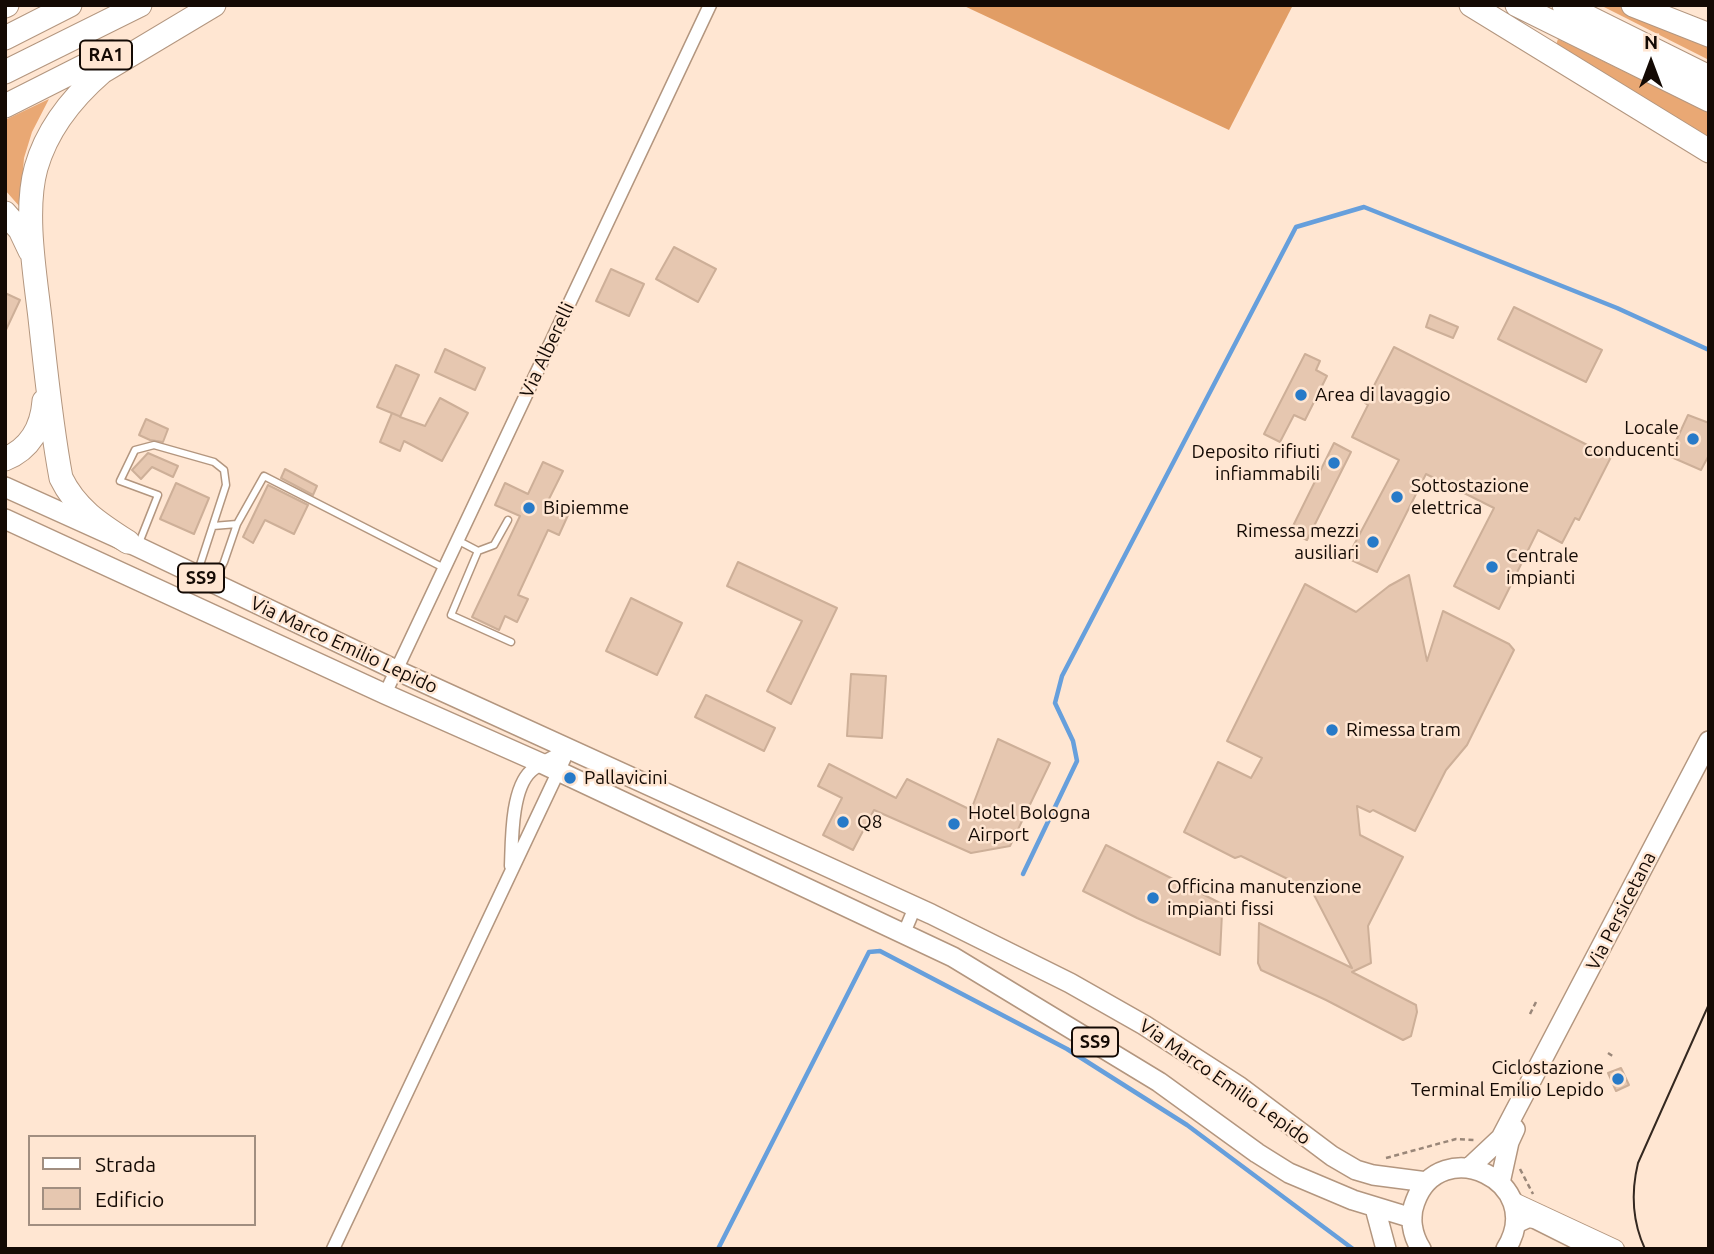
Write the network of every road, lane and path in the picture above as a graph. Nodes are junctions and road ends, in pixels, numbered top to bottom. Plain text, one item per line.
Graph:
1 (70, 5) edge
2 (140, 5) edge
3 (207, 5) edge
4 (214, 5) edge
5 (710, 5) edge
6 (1471, 5) edge
7 (1517, 5) edge
8 (1564, 5) edge
9 (1633, 5) edge
10 (1709, 35) edge
11 (5, 38) edge
12 (5, 72) edge
13 (1709, 77) edge
14 (1709, 100) edge
15 (5, 106) edge
16 (1709, 151) edge
17 (5, 213) edge
18 (33, 258) junction
19 (46, 370) junction
20 (5, 459) edge
21 (5, 487) edge
22 (5, 519) edge
23 (508, 520) dead end
24 (237, 524) junction
25 (213, 526) junction
26 (457, 540) junction
27 (133, 545) junction
28 (478, 551) junction
29 (444, 568) junction
30 (205, 579) junction
31 (511, 642) dead end
32 (396, 670) junction
33 (385, 694) junction
34 (1709, 741) edge
35 (569, 749) junction
36 (550, 767) junction
37 (511, 873) junction
38 (915, 907) junction
39 (904, 933) junction
40 (1536, 1002) dead end
41 (1530, 1014) dead end
42 (1608, 1053) dead end
43 (1614, 1057) dead end
44 (1532, 1082) junction
45 (1476, 1140) dead end
46 (1384, 1159) dead end
47 (1469, 1168) junction
48 (1519, 1168) dead end
49 (1427, 1182) junction
50 (1500, 1183) junction
51 (1514, 1202) junction
52 (1375, 1208) junction
53 (1535, 1211) junction
54 (1412, 1218) junction
55 (1514, 1228) junction
56 (1507, 1248) edge
57 (333, 1249) edge
58 (1386, 1249) edge
59 (1421, 1249) edge
60 (1588, 1249) edge
61 (1615, 1249) edge

1 - 11 highway
2 - 12 highway
3 - 15 highway, RA1
4 - 18 highway
5 - 26 street, Via Alberelli
6 - 16 highway
7 - 14 highway
8 - 13 highway
9 - 10 highway
17 - 18 highway
18 - 19 highway
19 - 20 highway
19 - 27 highway
21 - 27 main road, Via Marco Emilio Lepido / SS9
22 - 33 main road, Via Marco Emilio Lepido / SS9
23 - 28 lane
24 - 25 lane
24 - 29 lane
24 - 30 lane
25 - 27 lane
25 - 30 lane
26 - 28 lane
26 - 29 street, Via Alberelli
27 - 30 main road, Via Marco Emilio Lepido / SS9
28 - 31 lane
29 - 32 street, Via Alberelli
30 - 32 main road, Via Marco Emilio Lepido / SS9
32 - 33 street, Via Alberelli
32 - 35 main road, Via Marco Emilio Lepido / SS9
33 - 36 main road, Via Marco Emilio Lepido / SS9
34 - 44 main road, Via Persicetana
35 - 36 street
35 - 38 main road, Via Marco Emilio Lepido / SS9
36 - 37 street
36 - 37 street
36 - 39 main road, Via Marco Emilio Lepido / SS9
37 - 57 street
38 - 39 street
38 - 49 main road, Via Marco Emilio Lepido / SS9
39 - 52 main road, Via Marco Emilio Lepido / SS9
40 - 41 path
42 - 43 path
44 - 47 main road, Via Persicetana
44 - 50 main road, Via Persicetana
45 - 46 path
47 - 49 main road
47 - 50 main road
48 - 53 path
49 - 54 main road
50 - 51 main road
51 - 53 main road
51 - 55 main road
52 - 54 main road, Via Marco Emilio Lepido / SS9
52 - 58 main road
53 - 61 main road
54 - 59 main road
55 - 56 main road
55 - 60 street

